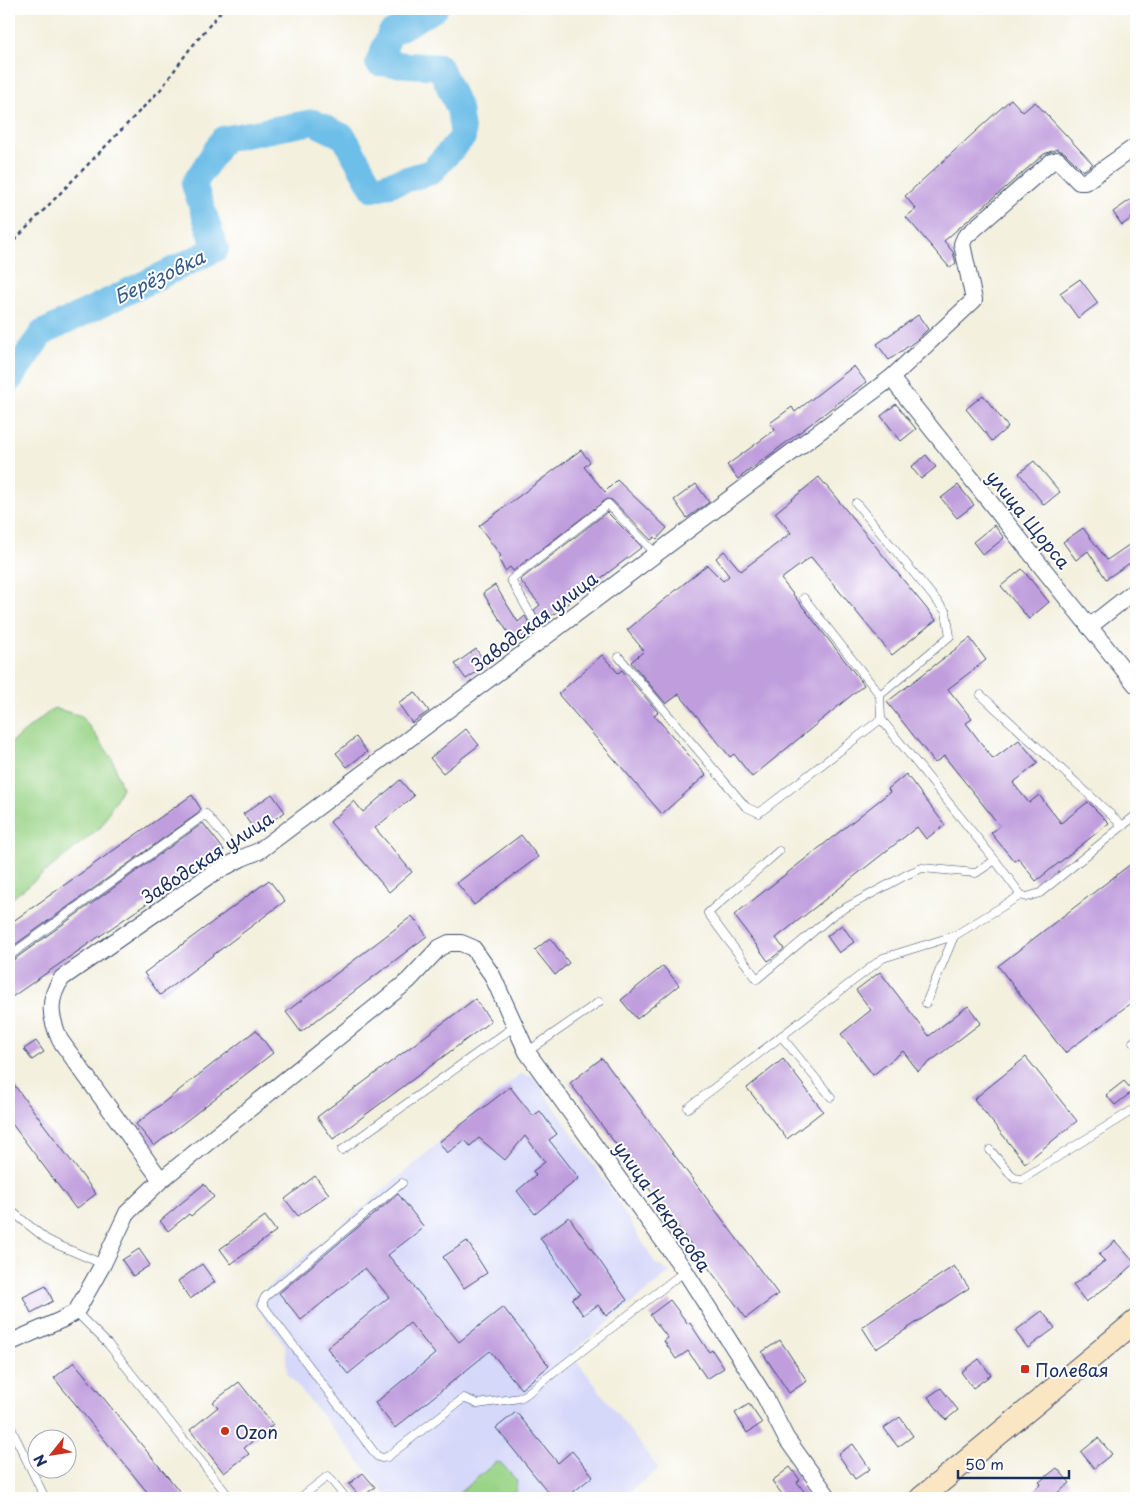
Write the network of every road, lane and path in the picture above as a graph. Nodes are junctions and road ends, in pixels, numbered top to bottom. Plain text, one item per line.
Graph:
1 (223, 9) edge
2 (1136, 146) edge
3 (9, 246) edge
4 (891, 378) junction
5 (856, 503) dead end
6 (656, 554) junction
7 (1136, 590) edge
8 (804, 598) dead end
9 (1089, 627) junction
10 (544, 638) junction
11 (619, 657) dead end
12 (1136, 685) edge
13 (880, 695) junction
14 (982, 695) dead end
15 (881, 719) junction
16 (1136, 815) edge
17 (1123, 826) junction
18 (779, 851) dead end
19 (242, 858) junction
20 (995, 860) junction
21 (1021, 895) junction
22 (954, 936) junction
23 (9, 956) edge
24 (599, 1002) dead end
25 (926, 1003) dead end
26 (515, 1026) junction
27 (781, 1036) junction
28 (527, 1052) junction
29 (831, 1097) dead end
30 (688, 1108) dead end
31 (1136, 1108) edge
32 (342, 1150) dead end
33 (990, 1150) dead end
34 (161, 1180) junction
35 (402, 1183) dead end
36 (9, 1209) edge
37 (104, 1264) junction
38 (685, 1271) junction
39 (76, 1312) junction
40 (1136, 1321) edge
41 (9, 1343) edge
42 (9, 1424) edge
43 (46, 1498) edge
44 (230, 1498) edge
45 (300, 1498) edge
46 (346, 1498) edge
47 (829, 1498) edge
48 (921, 1498) edge

1 - 3 path
2 - 4 street, Заводская улица
4 - 6 street, Заводская улица
4 - 9 street, улица Щорса
5 - 13 lane
6 - 10 street, Заводская улица
6 - 10 lane
7 - 9 street
8 - 13 lane
9 - 12 street, улица Щорса
10 - 19 street, Заводская улица
11 - 15 lane
13 - 15 lane
14 - 17 lane
15 - 20 lane
16 - 17 lane
17 - 21 lane
18 - 20 lane
19 - 23 lane
19 - 34 street, Заводская улица
20 - 21 lane
21 - 22 lane
22 - 25 lane
22 - 27 lane
24 - 28 lane
26 - 28 street, улица Некрасова
26 - 32 lane
26 - 34 street, улица Некрасова
27 - 29 lane
27 - 30 lane
28 - 38 street, улица Некрасова
31 - 33 lane
34 - 37 street
35 - 38 lane
36 - 37 lane
37 - 39 street
38 - 47 street, улица Некрасова
39 - 41 street
39 - 44 lane
40 - 48 street
42 - 43 lane
45 - 46 lane

